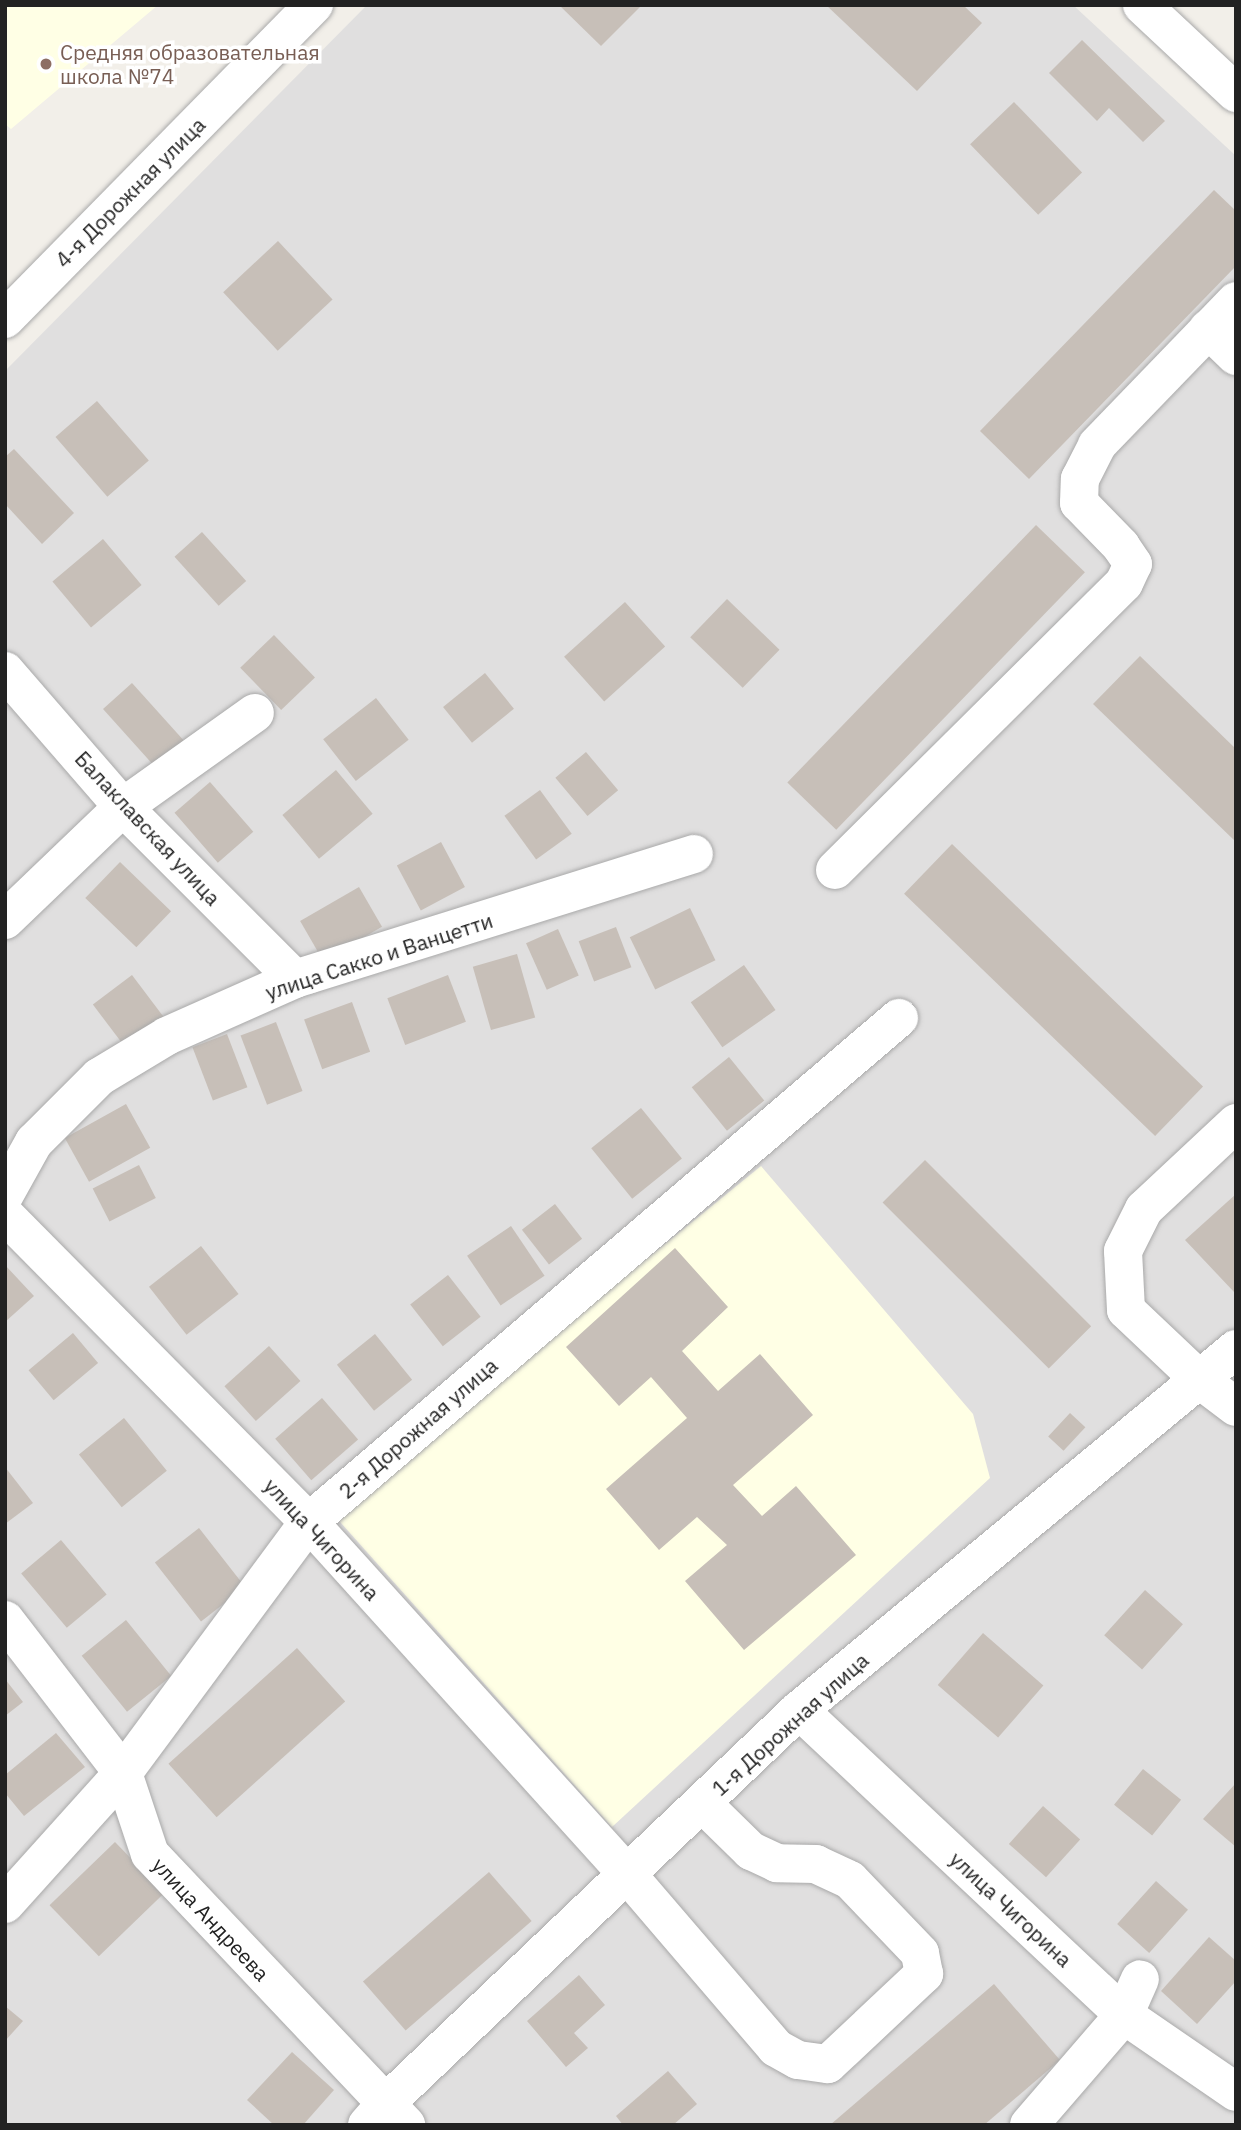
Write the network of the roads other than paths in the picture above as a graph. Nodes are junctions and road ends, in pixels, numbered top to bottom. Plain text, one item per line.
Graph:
1 (314, 5) edge
2 (1142, 5) edge
3 (1236, 93) edge
4 (1236, 301) edge
5 (5, 318) edge
6 (1208, 328) junction
7 (1236, 356) edge
8 (5, 671) edge
9 (255, 713) dead end
10 (123, 807) junction
11 (694, 854) dead end
12 (835, 870) dead end
13 (5, 920) edge
14 (295, 979) junction
15 (899, 1018) dead end
16 (1236, 1122) edge
17 (5, 1194) edge
18 (5, 1215) edge
19 (1236, 1349) edge
20 (1199, 1379) junction
21 (1236, 1407) edge
22 (309, 1522) junction
23 (5, 1620) edge
24 (799, 1710) junction
25 (123, 1773) junction
26 (702, 1803) junction
27 (627, 1874) junction
28 (5, 1903) edge
29 (1140, 1979) dead end
30 (1124, 2015) junction
31 (1236, 2092) edge
32 (386, 2118) edge
33 (1029, 2125) edge

1 - 5 street, 4-я Дорожная улица
2 - 3 street
4 - 6 street
6 - 7 street
6 - 12 street
8 - 10 street, Балаклавская улица
9 - 10 street
10 - 13 street
10 - 14 street, Балаклавская улица
11 - 14 street, улица Сакко и Ванцетти
14 - 17 street, улица Сакко и Ванцетти
15 - 22 street, 2-я Дорожная улица
16 - 20 street
18 - 22 street, улица Чигорина
19 - 20 street, 1-я Дорожная улица
20 - 21 street
20 - 24 street, 1-я Дорожная улица
22 - 25 street, 2-я Дорожная улица
22 - 27 street, улица Чигорина
23 - 25 street, улица Андреева
24 - 26 street, 1-я Дорожная улица
24 - 30 street, улица Чигорина
25 - 28 street, 2-я Дорожная улица
25 - 32 street, улица Андреева
26 - 27 street, 1-я Дорожная улица
26 - 27 street, улица Чигорина
27 - 32 street, 1-я Дорожная улица
29 - 30 street
30 - 31 street, улица Чигорина
30 - 33 street

